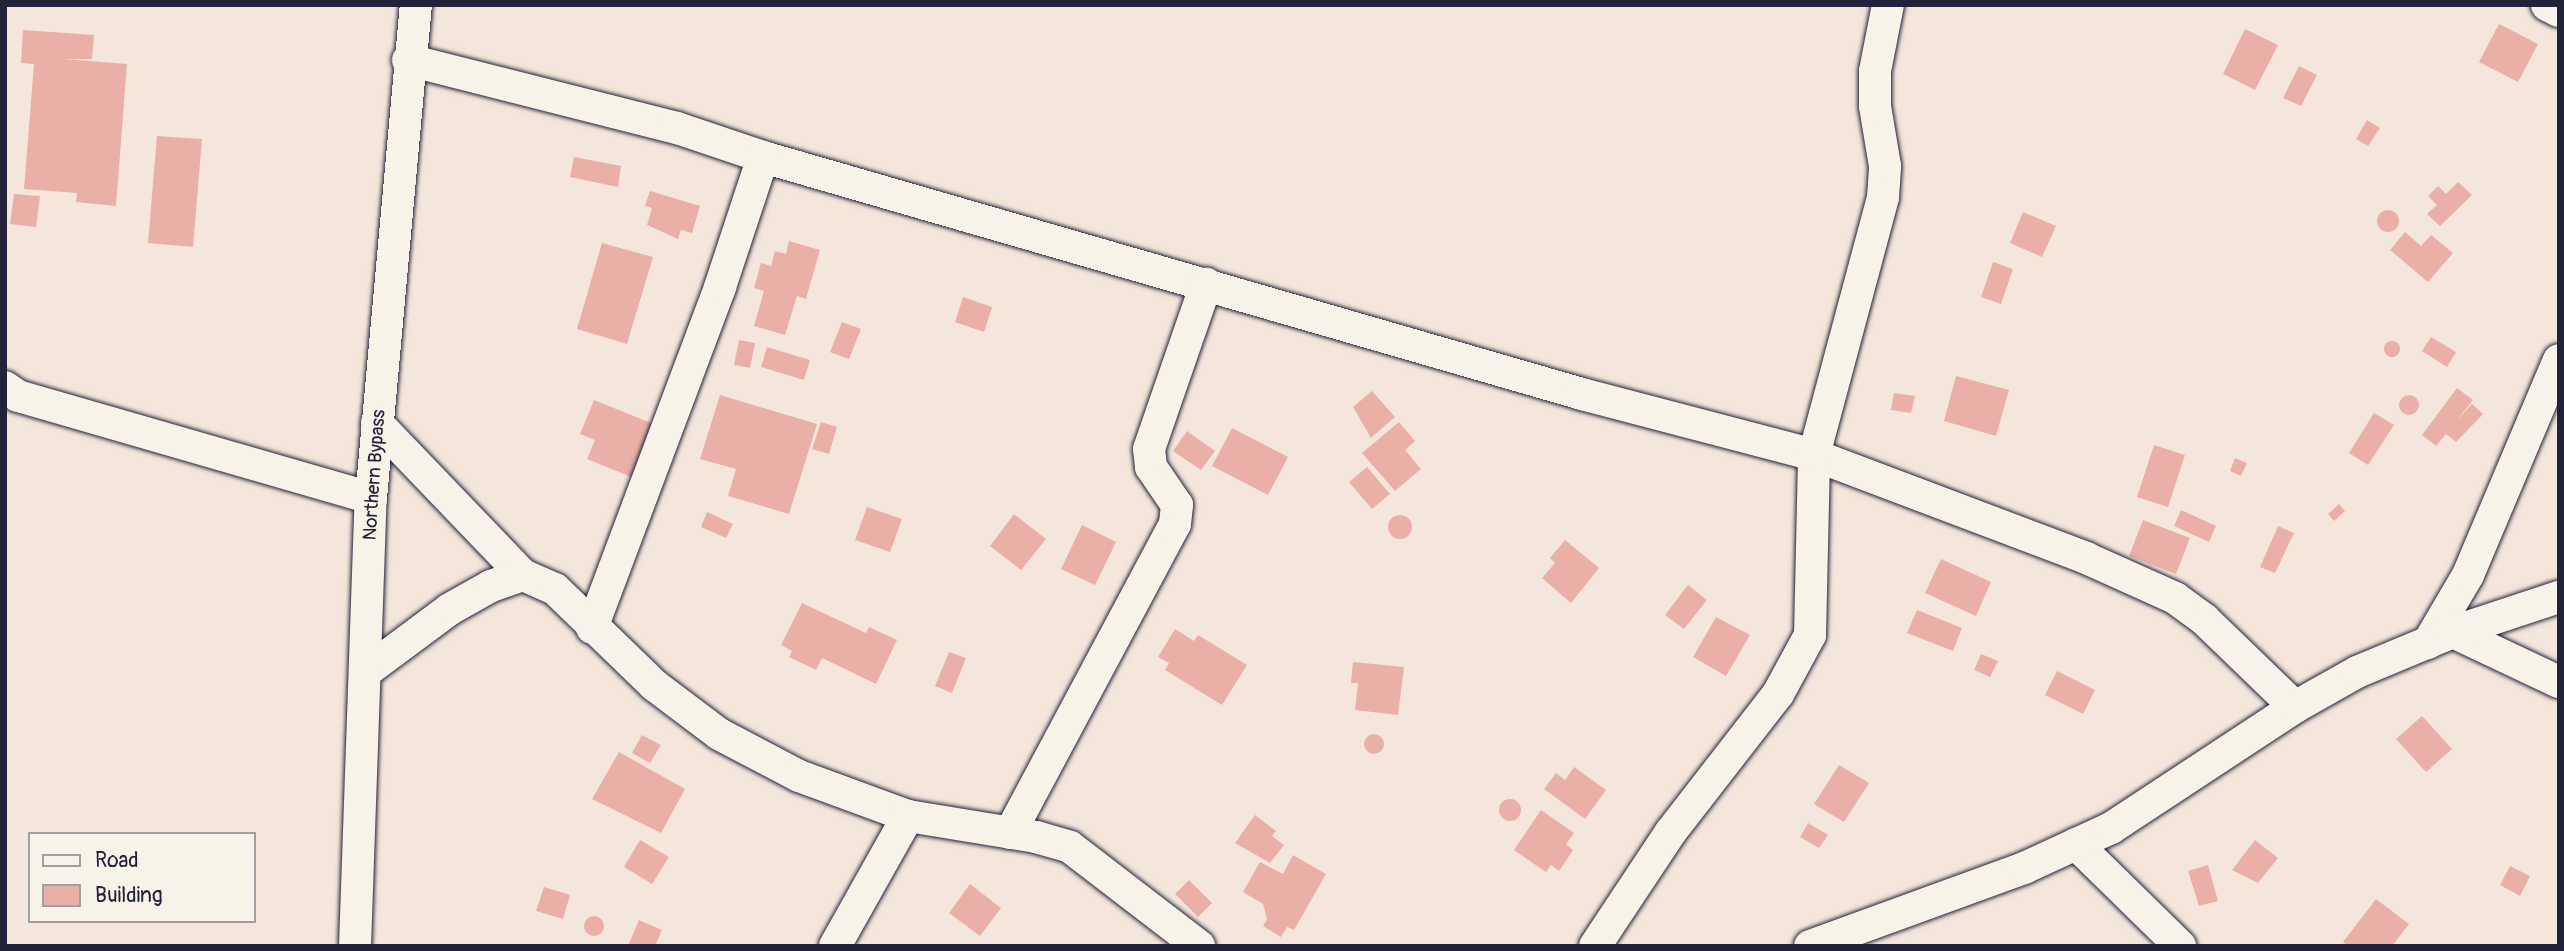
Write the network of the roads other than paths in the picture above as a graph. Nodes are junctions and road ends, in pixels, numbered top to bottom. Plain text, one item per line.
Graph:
1 (416, 5) edge
2 (1888, 5) edge
3 (2547, 5) edge
4 (2559, 11) edge
5 (408, 60) junction
6 (763, 157) junction
7 (1206, 284) junction
8 (2559, 360) edge
9 (5, 387) edge
10 (377, 423) junction
11 (1814, 454) junction
12 (371, 498) junction
13 (523, 575) junction
14 (2559, 597) edge
15 (592, 628) junction
16 (2441, 638) junction
17 (368, 670) junction
18 (2559, 682) edge
19 (2295, 706) junction
20 (908, 816) junction
21 (1010, 833) junction
22 (2076, 844) junction
23 (1857, 937) edge
24 (355, 946) edge
25 (835, 946) edge
26 (1199, 946) edge
27 (1595, 946) edge
28 (1810, 946) edge
29 (2180, 946) edge

1 - 5 street, Northern Bypass
2 - 11 street
3 - 4 street
5 - 6 street
5 - 10 street, Northern Bypass
6 - 7 street
6 - 15 street
7 - 11 street
7 - 21 street
8 - 16 street
9 - 12 street
10 - 12 street, Northern Bypass
10 - 13 street
11 - 19 street
11 - 27 street
12 - 17 street, Northern Bypass
13 - 15 street
13 - 17 street
14 - 16 street
15 - 20 street
16 - 18 street
16 - 19 street
17 - 24 street, Northern Bypass
19 - 22 street
20 - 21 street
20 - 25 street
21 - 26 street
22 - 23 street
22 - 29 street
23 - 28 street

